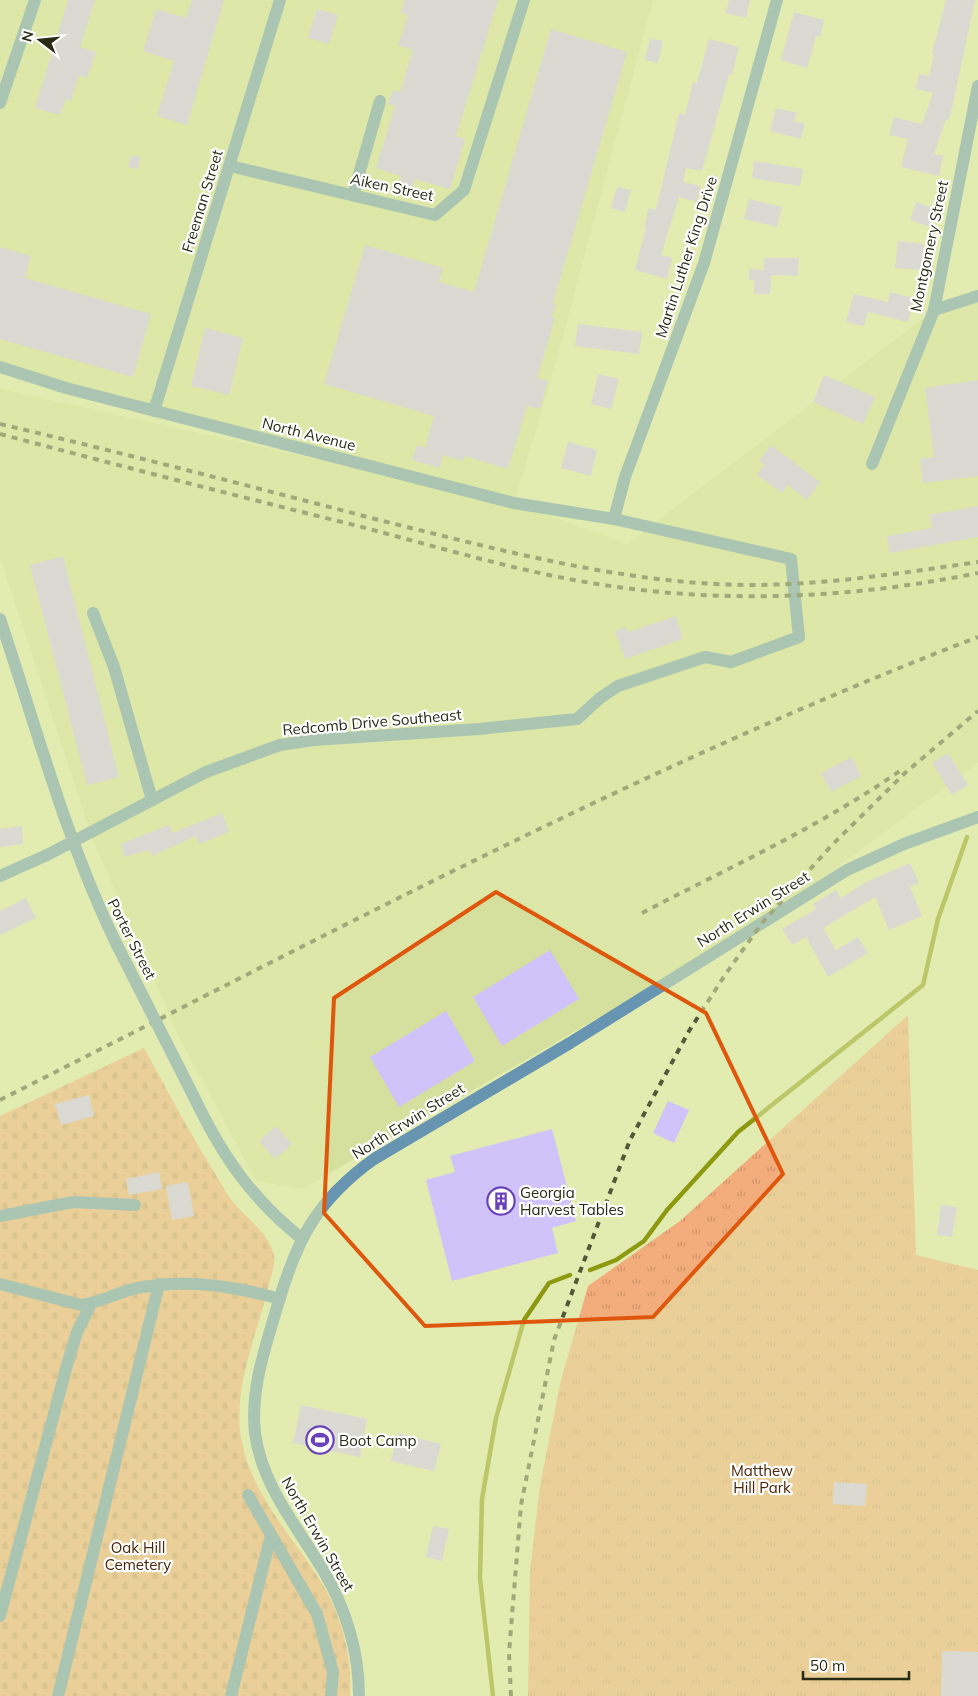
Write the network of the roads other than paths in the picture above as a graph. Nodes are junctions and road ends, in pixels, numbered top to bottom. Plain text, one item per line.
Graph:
1 (35, 0) edge
2 (280, 0) edge
3 (524, 0) edge
4 (777, 0) edge
5 (978, 86) edge
6 (380, 101) dead end
7 (0, 104) edge
8 (230, 166) junction
9 (353, 195) junction
10 (978, 296) edge
11 (934, 310) junction
12 (0, 367) edge
13 (154, 411) junction
14 (872, 464) dead end
15 (614, 519) junction
16 (93, 613) dead end
17 (0, 619) edge
18 (5, 650) edge
19 (577, 719) joint
20 (152, 800) junction
21 (978, 817) edge
22 (72, 842) junction
23 (0, 876) edge
24 (136, 1205) dead end
25 (0, 1216) edge
26 (301, 1238) junction
27 (0, 1284) edge
28 (159, 1284) junction
29 (280, 1298) junction
30 (91, 1304) junction
31 (248, 1495) dead end
32 (271, 1535) junction
33 (0, 1616) edge
34 (58, 1696) edge
35 (231, 1696) edge
36 (331, 1696) edge
37 (360, 1696) edge

1 - 7 street
2 - 8 street, Freeman Street
3 - 9 street, Aiken Street
4 - 15 street, Martin Luther King Drive
5 - 11 street, Montgomery Street
6 - 9 street
8 - 9 street, Aiken Street
8 - 13 street, Freeman Street
10 - 11 street
11 - 14 street, Montgomery Street
12 - 13 street, North Avenue
13 - 15 street, North Avenue
15 - 19 street, North Avenue
16 - 20 street
17 - 18 street, Porter Street
18 - 22 street, Porter Street
19 - 20 street, Redcomb Drive Southeast
20 - 22 street, Redcomb Drive Southeast
21 - 26 street, North Erwin Street
22 - 23 street, Redcomb Drive Southeast
22 - 26 street, Porter Street, bridge
24 - 25 street
26 - 29 street, North Erwin Street
27 - 30 street
28 - 29 street
28 - 30 street
28 - 34 street
29 - 37 street, North Erwin Street
30 - 33 street
31 - 32 street
32 - 35 street
32 - 36 street

